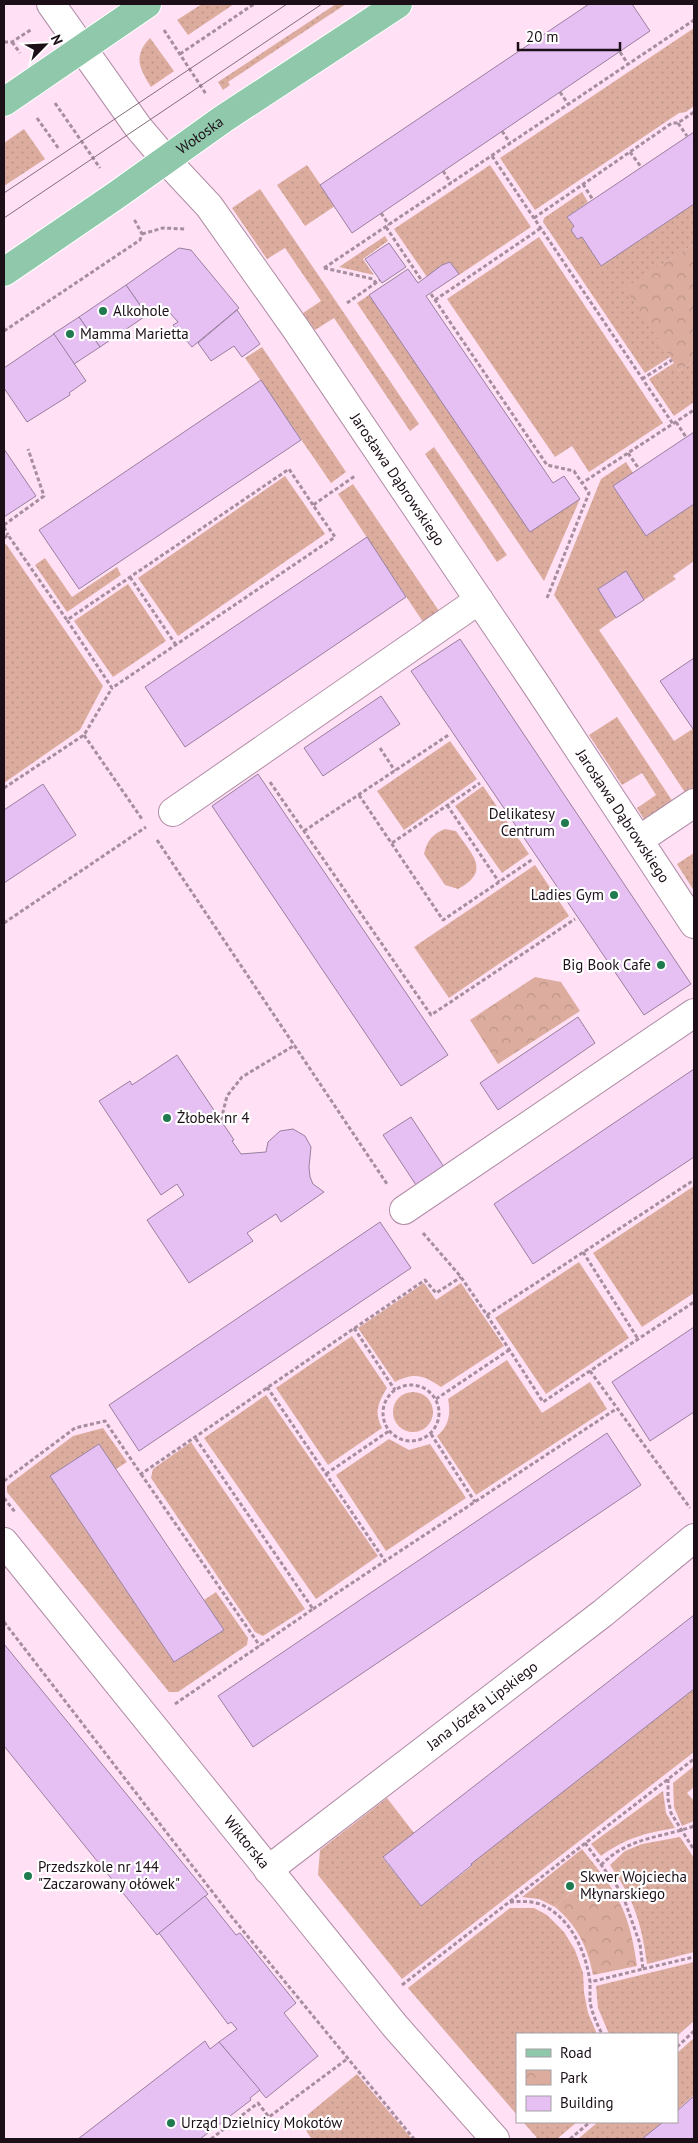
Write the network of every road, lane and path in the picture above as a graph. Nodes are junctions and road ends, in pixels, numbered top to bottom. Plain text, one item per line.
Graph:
1 (254, 4) edge
2 (398, 4) edge
3 (44, 15) edge
4 (154, 15) edge
5 (694, 20) edge
6 (4, 42) edge
7 (12, 42) junction
8 (82, 48) junction
9 (620, 52) dead end
10 (180, 54) junction
11 (23, 57) dead end
12 (628, 64) junction
13 (560, 92) dead end
14 (210, 99) dead end
15 (4, 102) edge
16 (54, 102) dead end
17 (568, 104) junction
18 (694, 112) edge
19 (35, 115) dead end
20 (678, 123) junction
21 (502, 131) dead end
22 (687, 136) dead end
23 (510, 143) junction
24 (59, 149) dead end
25 (630, 152) junction
26 (492, 156) junction
27 (166, 160) junction
28 (96, 163) dead end
29 (641, 167) dead end
30 (443, 171) dead end
31 (451, 183) junction
32 (583, 184) junction
33 (593, 200) dead end
34 (381, 213) dead end
35 (131, 215) dead end
36 (534, 218) junction
37 (387, 226) junction
38 (541, 228) junction
39 (226, 231) junction
40 (142, 234) junction
41 (4, 272) edge
42 (380, 280) dead end
43 (422, 281) dead end
44 (376, 283) junction
45 (431, 294) dead end
46 (435, 300) junction
47 (347, 302) dead end
48 (4, 331) edge
49 (672, 360) dead end
50 (642, 379) junction
51 (694, 410) edge
52 (675, 423) junction
53 (686, 437) dead end
54 (28, 449) dead end
55 (628, 453) junction
56 (639, 469) dead end
57 (355, 476) dead end
58 (582, 483) junction
59 (313, 505) junction
60 (4, 526) edge
61 (8, 535) junction
62 (4, 538) edge
63 (130, 577) junction
64 (547, 598) dead end
65 (479, 600) junction
66 (67, 620) junction
67 (176, 645) junction
68 (112, 688) junction
69 (450, 734) dead end
70 (84, 735) junction
71 (380, 748) dead end
72 (253, 757) junction
73 (395, 771) junction
74 (480, 783) dead end
75 (4, 788) edge
76 (360, 794) junction
77 (694, 803) edge
78 (447, 805) junction
79 (173, 812) dead end
80 (147, 826) junction
81 (304, 831) junction
82 (639, 840) junction
83 (392, 843) junction
84 (533, 859) dead end
85 (499, 882) junction
86 (575, 919) dead end
87 (4, 923) edge
88 (694, 924) edge
89 (694, 1013) edge
90 (295, 1045) junction
91 (221, 1120) dead end
92 (694, 1180) edge
93 (404, 1210) junction
94 (583, 1252) junction
95 (462, 1277) junction
96 (694, 1302) edge
97 (487, 1315) junction
98 (354, 1328) junction
99 (638, 1339) junction
100 (510, 1350) junction
101 (590, 1371) junction
102 (267, 1387) junction
103 (395, 1390) junction
104 (436, 1399) junction
105 (616, 1409) junction
106 (389, 1432) junction
107 (432, 1434) junction
108 (194, 1436) junction
109 (141, 1474) junction
110 (326, 1474) junction
111 (4, 1481) edge
112 (475, 1502) junction
113 (694, 1513) edge
114 (694, 1538) edge
115 (4, 1542) edge
116 (384, 1561) junction
117 (313, 1609) junction
118 (4, 1622) edge
119 (260, 1646) junction
120 (174, 1706) dead end
121 (694, 1759) edge
122 (668, 1779) junction
123 (694, 1826) edge
124 (682, 1830) junction
125 (584, 1843) junction
126 (694, 1850) edge
127 (601, 1864) junction
128 (268, 1870) junction
129 (509, 1902) junction
130 (694, 1957) edge
131 (643, 1969) junction
132 (590, 1982) junction
133 (400, 1987) dead end
134 (694, 2031) edge
135 (602, 2033) edge
136 (678, 2045) edge
137 (347, 2059) junction
138 (589, 2123) edge
139 (212, 2139) edge
140 (414, 2139) edge
141 (495, 2139) edge
142 (570, 2139) edge

1 - 10 path
2 - 27 main road, Wołoska
3 - 7 path
3 - 8 street, Jarosława Dąbrowskiego
4 - 8 main road
4 - 10 path
5 - 12 path
6 - 7 path
7 - 11 path
8 - 15 main road
8 - 27 street, Jarosława Dąbrowskiego
9 - 12 path
10 - 14 path
12 - 17 path
13 - 17 path
16 - 28 path
17 - 23 path
18 - 20 path
19 - 24 path
20 - 22 path
20 - 25 path
21 - 23 path
23 - 26 path
25 - 29 path
25 - 32 path
26 - 31 path
26 - 36 path
27 - 39 street, Jarosława Dąbrowskiego
27 - 41 main road, Wołoska
30 - 31 path
31 - 37 path
32 - 33 path
32 - 36 path
34 - 37 path
35 - 40 path
36 - 38 path
37 - 43 path
37 - 44 path
38 - 46 path
38 - 50 path
39 - 40 path
39 - 65 street, Jarosława Dąbrowskiego
40 - 48 path
42 - 44 path
44 - 47 path
45 - 46 path
46 - 58 path
49 - 50 path
50 - 52 path
51 - 52 path
52 - 53 path
52 - 55 path
54 - 60 path
55 - 56 path
55 - 58 path
57 - 59 path
58 - 64 path
59 - 63 path
59 - 67 path
60 - 61 path
61 - 62 path
61 - 66 path
63 - 66 path
63 - 67 path
65 - 72 street
65 - 82 street, Jarosława Dąbrowskiego
66 - 68 path
67 - 68 path
68 - 70 path
69 - 73 path
70 - 75 path
70 - 80 path
71 - 73 path
72 - 79 street
72 - 81 path
73 - 76 path
74 - 78 path
76 - 81 path
76 - 83 path
77 - 82 street
78 - 83 path
78 - 85 path
80 - 87 path
80 - 90 path
81 - 86 path
82 - 88 street, Jarosława Dąbrowskiego
83 - 85 path
84 - 85 path
89 - 93 street
90 - 91 path
90 - 93 path
92 - 94 path
93 - 95 path
94 - 97 path
94 - 99 path
95 - 97 path
95 - 98 path
96 - 99 path
97 - 100 path
98 - 102 path
98 - 103 path
99 - 101 path
100 - 101 path
100 - 104 path
101 - 105 path
102 - 108 path
102 - 110 path
103 - 104 path
103 - 106 path
104 - 107 path
105 - 112 path
105 - 113 path
106 - 107 path
106 - 110 path
107 - 112 path
108 - 109 path
108 - 117 path
109 - 111 path
109 - 119 path
110 - 116 path
112 - 116 path
114 - 128 street, Jana Józefa Lipskiego
115 - 128 street, Wiktorska
116 - 117 path
117 - 119 path
118 - 137 path
119 - 120 path
121 - 122 path
122 - 124 path
122 - 125 path
123 - 124 path
124 - 126 path
124 - 127 path
125 - 127 path
125 - 129 path
127 - 131 path
128 - 141 street, Wiktorska
129 - 132 path
129 - 133 path
130 - 131 path
131 - 132 path
132 - 135 path
134 - 136 path
137 - 139 path
137 - 140 path
138 - 142 path

